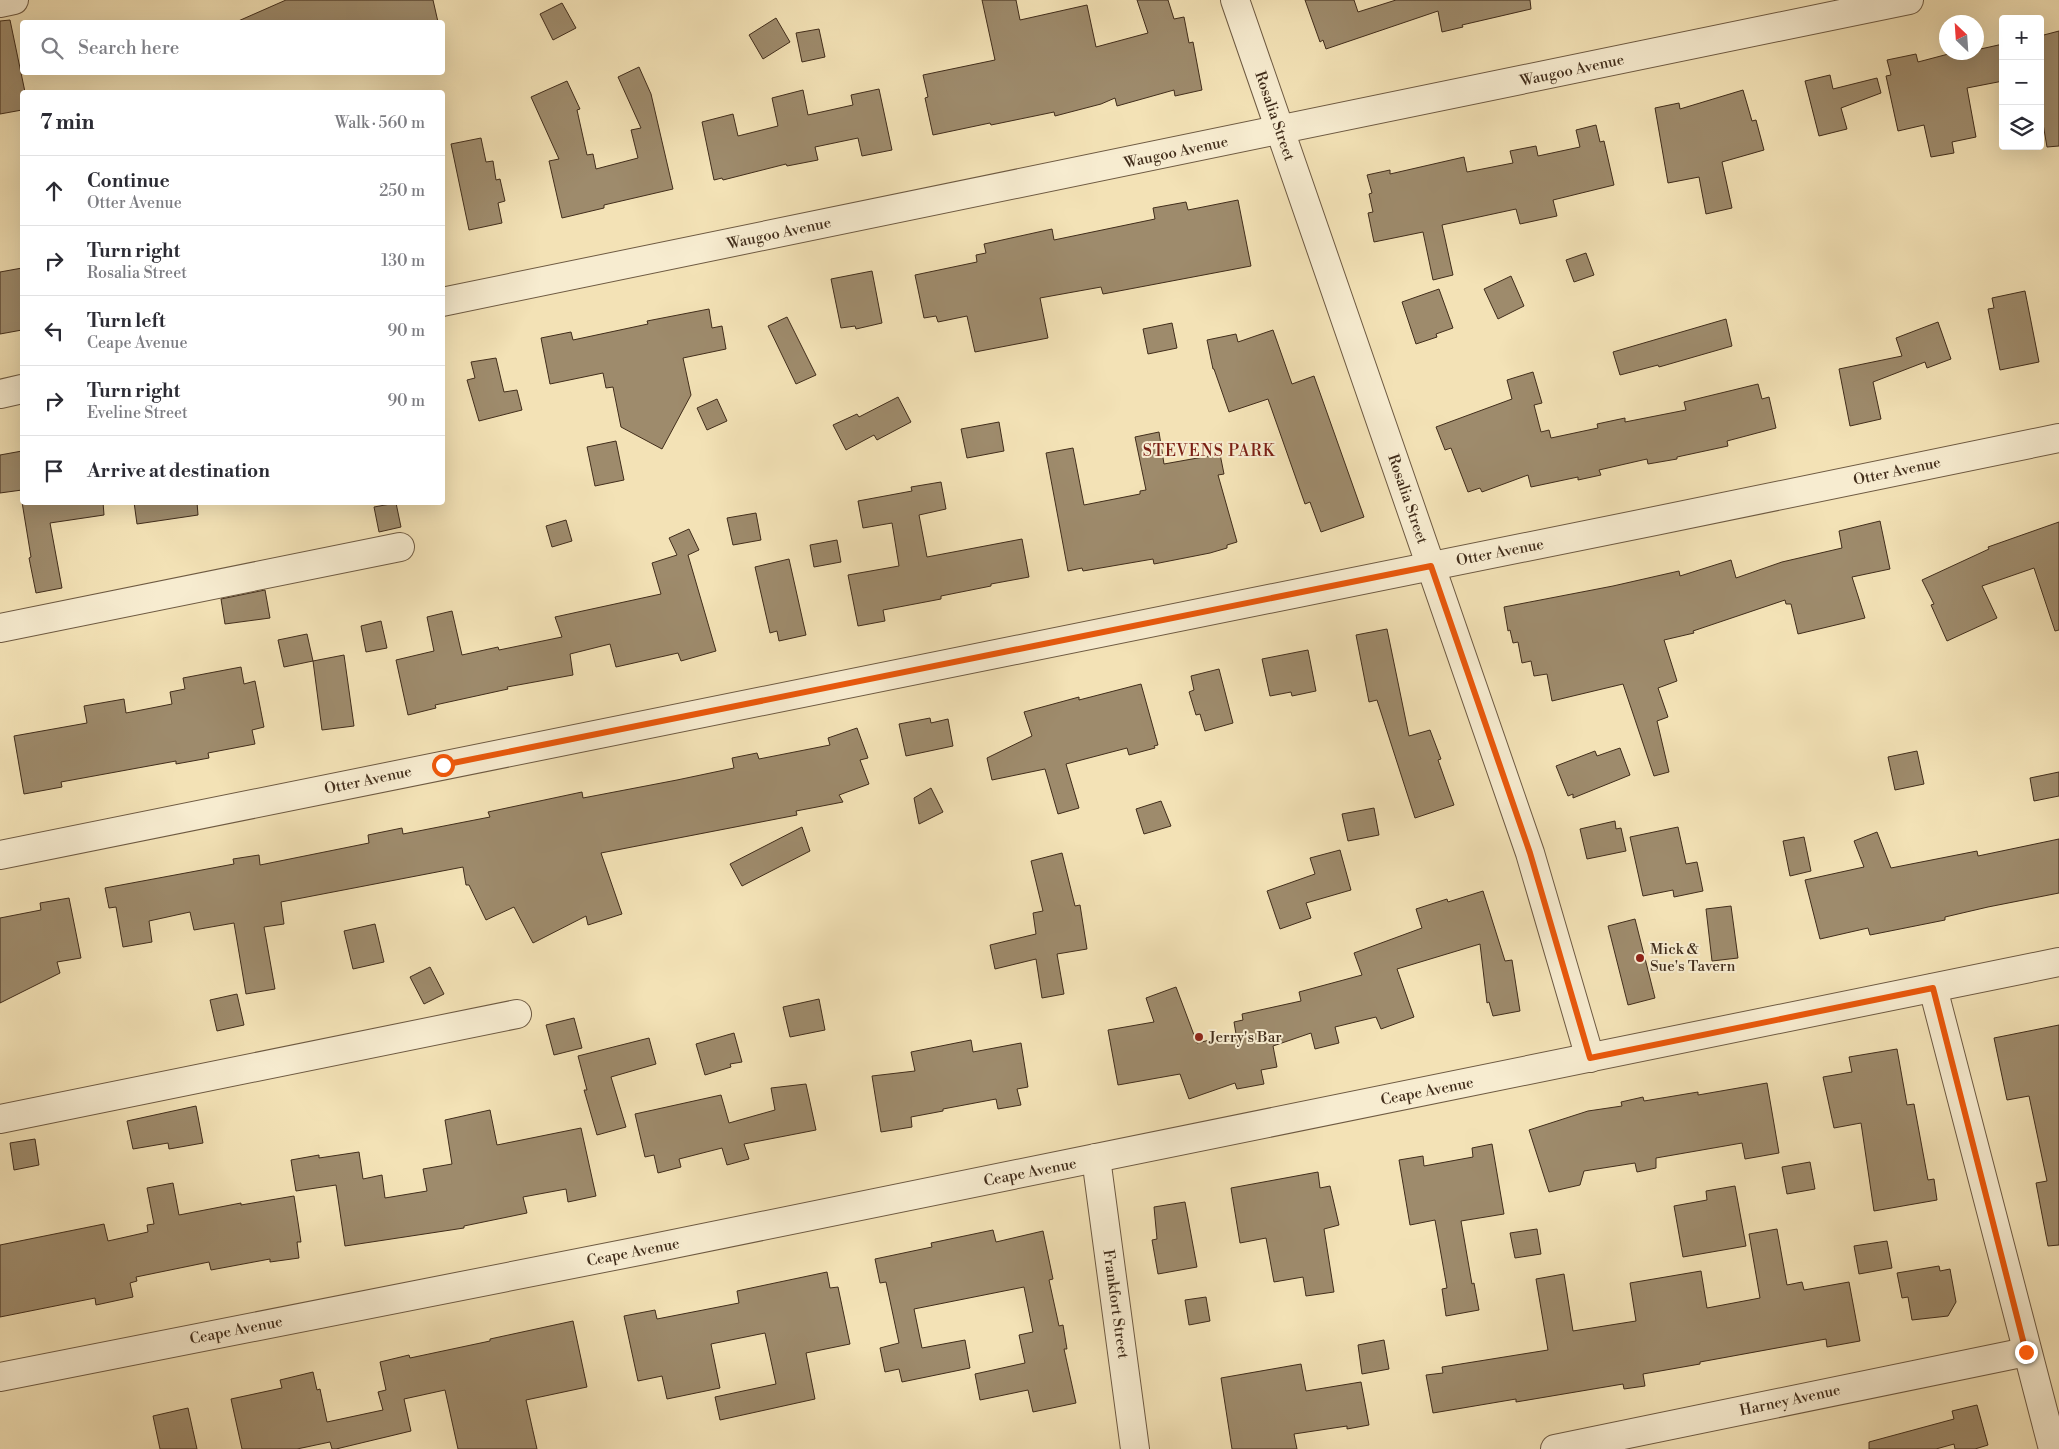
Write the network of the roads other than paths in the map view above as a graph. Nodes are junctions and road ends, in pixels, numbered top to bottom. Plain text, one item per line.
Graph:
1 (14, 0) edge
2 (1235, 0) edge
3 (1909, 0) edge
4 (0, 3) edge
5 (1280, 131) junction
6 (445, 301) edge
7 (20, 389) edge
8 (0, 394) edge
9 (2059, 438) edge
10 (400, 547) dead end
11 (1431, 566) junction
12 (0, 628) edge
13 (0, 855) edge
14 (2059, 962) edge
15 (1933, 988) junction
16 (517, 1014) dead end
17 (1590, 1058) junction
18 (0, 1119) edge
19 (1096, 1158) junction
20 (2026, 1352) junction
21 (0, 1377) edge
22 (1136, 1449) edge
23 (1555, 1449) edge
24 (2053, 1449) edge

1 - 4 street
2 - 5 street, Rosalia Street
3 - 5 street, Waugoo Avenue
5 - 6 street, Waugoo Avenue
5 - 11 street, Rosalia Street
7 - 8 street
9 - 11 street, Otter Avenue
10 - 12 street
11 - 13 street, Otter Avenue
11 - 17 street, Rosalia Street
14 - 15 street, Ceape Avenue
15 - 17 street, Ceape Avenue
15 - 20 street
16 - 18 street
17 - 19 street, Ceape Avenue
19 - 21 street, Ceape Avenue
19 - 22 street, Frankfort Street
20 - 23 street, Harney Avenue
20 - 24 street

